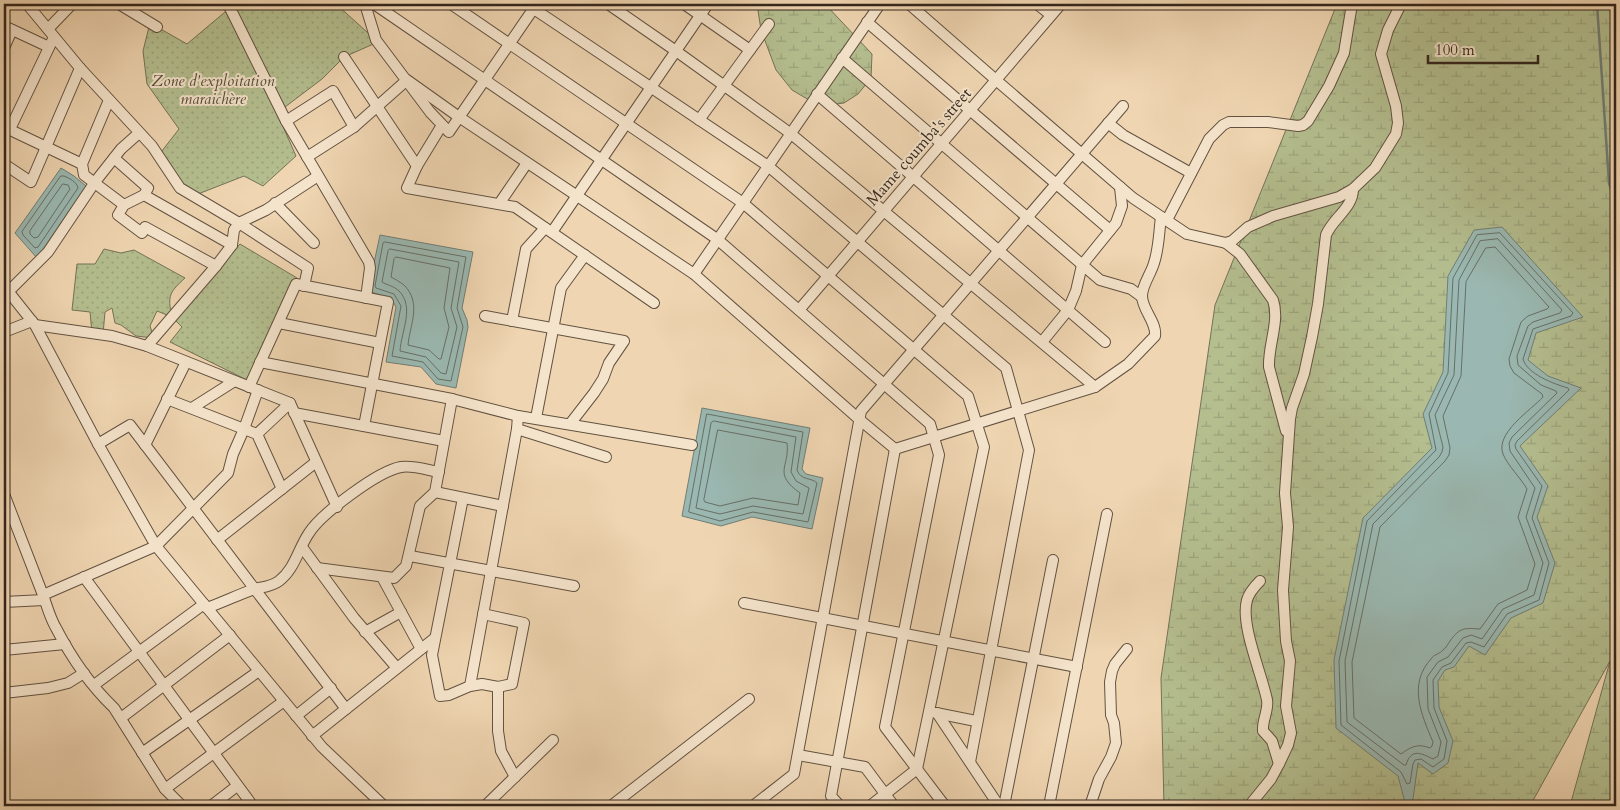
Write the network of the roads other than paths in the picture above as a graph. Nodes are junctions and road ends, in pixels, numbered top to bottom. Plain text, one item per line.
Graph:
1 (27, 4) edge
2 (72, 4) edge
3 (120, 4) edge
4 (228, 4) edge
5 (365, 4) edge
6 (374, 4) edge
7 (451, 4) edge
8 (608, 4) edge
9 (684, 4) edge
10 (708, 4) edge
11 (880, 4) edge
12 (909, 4) edge
13 (1037, 4) edge
14 (1061, 4) edge
15 (1352, 4) edge
16 (1401, 4) edge
17 (535, 6) edge
18 (700, 15) junction
19 (1051, 15) junction
20 (867, 22) junction
21 (769, 24) dead end
22 (157, 27) dead end
23 (8, 28) edge
24 (50, 37) junction
25 (510, 44) junction
26 (4, 48) edge
27 (676, 50) junction
28 (750, 50) junction
29 (344, 57) dead end
30 (842, 58) junction
31 (80, 68) junction
32 (407, 80) junction
33 (485, 80) junction
34 (996, 80) junction
35 (724, 86) junction
36 (650, 88) junction
37 (817, 94) junction
38 (109, 100) junction
39 (377, 106) junction
40 (1123, 106) dead end
41 (970, 110) junction
42 (459, 117) junction
43 (700, 120) junction
44 (286, 121) junction
45 (626, 123) junction
46 (1108, 123) junction
47 (442, 125) junction
48 (354, 127) junction
49 (7, 128) edge
50 (139, 133) junction
51 (790, 133) junction
52 (941, 144) junction
53 (46, 148) junction
54 (1082, 154) junction
55 (307, 157) junction
56 (114, 158) junction
57 (601, 159) junction
58 (527, 163) junction
59 (4, 164) edge
60 (82, 164) junction
61 (417, 166) junction
62 (768, 166) junction
63 (1191, 173) junction
64 (318, 176) junction
65 (913, 177) junction
66 (95, 182) junction
67 (1056, 184) junction
68 (1120, 187) junction
69 (1354, 189) junction
70 (144, 195) junction
71 (576, 196) junction
72 (275, 203) junction
73 (743, 203) junction
74 (499, 204) junction
75 (124, 205) junction
76 (884, 211) junction
77 (1027, 217) junction
78 (1164, 218) junction
79 (239, 223) junction
80 (548, 230) junction
81 (1110, 230) junction
82 (717, 239) junction
83 (857, 242) junction
84 (314, 243) dead end
85 (1226, 244) junction
86 (232, 245) junction
87 (999, 250) junction
88 (585, 255) junction
89 (1082, 265) junction
90 (216, 266) junction
91 (694, 274) junction
92 (828, 276) junction
93 (971, 283) junction
94 (304, 286) junction
95 (5, 290) edge
96 (1142, 297) junction
97 (366, 298) junction
98 (654, 302) dead end
99 (798, 310) junction
100 (1068, 310) junction
101 (944, 315) junction
102 (485, 316) dead end
103 (512, 321) junction
104 (279, 322) junction
105 (34, 323) junction
106 (553, 328) junction
107 (4, 332) edge
108 (380, 342) junction
109 (1042, 342) junction
110 (1105, 342) dead end
111 (147, 346) junction
112 (914, 350) junction
113 (186, 362) junction
114 (260, 362) junction
115 (234, 382) junction
116 (372, 383) junction
117 (884, 384) junction
118 (1095, 387) junction
119 (254, 388) junction
120 (167, 399) junction
121 (452, 399) junction
122 (290, 402) junction
123 (192, 408) junction
124 (1018, 411) junction
125 (294, 413) junction
126 (518, 416) junction
127 (536, 418) junction
128 (860, 420) junction
129 (570, 424) junction
130 (977, 424) junction
131 (364, 426) junction
132 (244, 429) junction
133 (517, 430) junction
134 (257, 434) junction
135 (934, 437) junction
136 (1288, 440) junction
137 (444, 441) junction
138 (98, 444) junction
139 (145, 445) junction
140 (692, 445) dead end
141 (895, 449) junction
142 (606, 458) dead end
143 (316, 462) junction
144 (439, 472) junction
145 (282, 489) junction
146 (435, 492) junction
147 (4, 494) edge
148 (463, 498) junction
149 (503, 506) junction
150 (336, 507) junction
151 (193, 508) junction
152 (1107, 514) dead end
153 (218, 540) junction
154 (156, 546) junction
155 (302, 547) junction
156 (410, 556) junction
157 (1053, 560) dead end
158 (450, 563) junction
159 (317, 568) junction
160 (491, 571) junction
161 (84, 577) junction
162 (382, 577) junction
163 (1260, 581) dead end
164 (574, 586) dead end
165 (255, 589) junction
166 (43, 598) junction
167 (4, 602) edge
168 (744, 602) dead end
169 (206, 606) junction
170 (401, 612) junction
171 (483, 614) junction
172 (823, 618) junction
173 (863, 626) junction
174 (366, 632) junction
175 (904, 633) junction
176 (230, 635) junction
177 (435, 638) junction
178 (944, 641) junction
179 (65, 644) junction
180 (421, 649) junction
181 (1126, 649) dead end
182 (4, 650) edge
183 (990, 650) junction
184 (139, 652) junction
185 (1033, 658) junction
186 (1077, 667) junction
187 (396, 668) junction
188 (259, 671) junction
189 (84, 674) junction
190 (94, 685) junction
191 (164, 685) junction
192 (470, 686) junction
193 (498, 687) junction
194 (331, 688) junction
195 (4, 693) edge
196 (749, 699) dead end
197 (284, 701) junction
198 (346, 708) junction
199 (933, 713) junction
200 (296, 716) junction
201 (121, 718) junction
202 (189, 720) junction
203 (976, 721) junction
204 (312, 736) junction
205 (553, 740) dead end
206 (142, 753) junction
207 (214, 753) junction
208 (798, 754) junction
209 (838, 762) junction
210 (970, 762) junction
211 (1279, 764) junction
212 (917, 769) junction
213 (515, 777) junction
214 (238, 786) junction
215 (165, 789) junction
216 (885, 794) junction
217 (250, 802) dead end
218 (182, 806) edge
219 (211, 806) edge
220 (384, 806) edge
221 (485, 806) edge
222 (611, 806) edge
223 (753, 806) edge
224 (840, 806) edge
225 (870, 806) edge
226 (894, 806) edge
227 (945, 806) edge
228 (999, 806) edge
229 (1004, 806) edge
230 (1049, 806) edge
231 (1090, 806) edge
232 (1249, 806) edge

1 - 24 street
2 - 24 street
3 - 22 street
4 - 44 street
5 - 32 street
6 - 33 street
7 - 25 street
8 - 27 street
9 - 18 street
10 - 18 street
11 - 20 street
12 - 34 street
13 - 19 street
14 - 19 street, Mame coumba's street
15 - 63 street
16 - 69 street
17 - 25 street
17 - 36 street
18 - 27 street
18 - 28 street
19 - 34 street, Mame coumba's street
20 - 30 street
20 - 41 street
21 - 28 street
23 - 24 street
23 - 26 street
24 - 31 street
24 - 49 street
25 - 33 street
25 - 45 street
27 - 35 street
27 - 36 street
28 - 35 street
29 - 39 street
30 - 37 street
30 - 52 street
31 - 38 street
31 - 53 street
32 - 39 street
32 - 42 street
32 - 47 street
33 - 42 street
33 - 57 street
34 - 41 street, Mame coumba's street
34 - 54 street
35 - 43 street
35 - 51 street
36 - 43 street
36 - 45 street
37 - 51 street
37 - 65 street
38 - 50 street
38 - 60 street
39 - 48 street
39 - 61 street
40 - 46 street
41 - 52 street, Mame coumba's street
41 - 67 street
42 - 47 street
42 - 58 street
43 - 62 street
44 - 48 street
44 - 55 street
45 - 57 street
45 - 73 street
46 - 54 street
46 - 63 street
47 - 61 street
48 - 55 street
49 - 53 street
50 - 56 street
50 - 79 street
51 - 62 street
51 - 76 street
52 - 65 street, Mame coumba's street
52 - 77 street
53 - 59 street
53 - 60 street
54 - 67 street
54 - 68 street
55 - 64 street
56 - 66 street
56 - 70 street
57 - 71 street
57 - 82 street
58 - 71 street
58 - 74 street
60 - 66 street
61 - 74 street
62 - 73 street
62 - 83 street
63 - 78 street
64 - 72 street
64 - 97 street
65 - 76 street, Mame coumba's street
65 - 87 street
66 - 75 street
66 - 95 street
67 - 77 street
67 - 81 street
68 - 78 street
68 - 81 street
69 - 85 street
69 - 136 street
70 - 75 street
70 - 86 street
71 - 80 street
71 - 91 street
72 - 79 street
72 - 84 street
73 - 82 street
73 - 92 street
74 - 80 street
75 - 90 street
76 - 83 street, Mame coumba's street
76 - 93 street
77 - 87 street
77 - 89 street
78 - 85 street
78 - 96 street
79 - 86 street
79 - 94 street
80 - 88 street
80 - 103 street
81 - 89 street
82 - 91 street
82 - 99 street
83 - 92 street, Mame coumba's street
83 - 101 street
85 - 136 street
86 - 90 street
87 - 93 street
87 - 100 street
88 - 98 street
88 - 106 street
89 - 96 street
89 - 100 street
90 - 111 street
91 - 128 street
92 - 99 street, Mame coumba's street
92 - 112 street
93 - 101 street
93 - 109 street
94 - 97 street
94 - 104 street
95 - 105 street
96 - 118 street
97 - 108 street
99 - 117 street
100 - 109 street
100 - 110 street
101 - 112 street
101 - 124 street
102 - 103 street
103 - 106 street
104 - 108 street
104 - 114 street
105 - 107 street
105 - 111 street
105 - 138 street
106 - 127 street
106 - 129 street
108 - 116 street
109 - 118 street
111 - 113 street
112 - 117 street
112 - 130 street
113 - 115 street
113 - 120 street
114 - 116 street
114 - 119 street
115 - 119 street
115 - 123 street
116 - 121 street
116 - 131 street
117 - 128 street
117 - 135 street
118 - 124 street
119 - 122 street
119 - 132 street
120 - 123 street
120 - 139 street
121 - 126 street
121 - 137 street
122 - 125 street
122 - 134 street
123 - 132 street
124 - 130 street
124 - 183 street
125 - 131 street
125 - 143 street
126 - 127 street
126 - 133 street
127 - 129 street
128 - 141 street
128 - 172 street
129 - 140 street
130 - 135 street
130 - 178 street
131 - 137 street
132 - 134 street
132 - 151 street
133 - 142 street
133 - 149 street
134 - 145 street
135 - 141 street
135 - 175 street
136 - 211 street
137 - 144 street
138 - 139 street
138 - 154 street
139 - 151 street
141 - 173 street
143 - 145 street
143 - 150 street
144 - 146 street
144 - 150 street
145 - 153 street
146 - 148 street
146 - 156 street
147 - 166 street
148 - 149 street
148 - 158 street
149 - 160 street
150 - 155 street
151 - 153 street
151 - 154 street
152 - 186 street
153 - 165 street
154 - 161 street
154 - 169 street
155 - 159 street
155 - 165 street
156 - 158 street
156 - 162 street
157 - 185 street
158 - 160 street
158 - 177 street
159 - 162 street
159 - 174 street
160 - 164 street
160 - 171 street
161 - 166 street
161 - 184 street
162 - 170 street
163 - 211 street
165 - 169 street
165 - 194 street
166 - 167 street
166 - 179 street
168 - 172 street
169 - 176 street
169 - 184 street
170 - 174 street
170 - 180 street
171 - 192 street
171 - 193 street
172 - 173 street
172 - 208 street
173 - 175 street
173 - 209 street
174 - 187 street
175 - 178 street
175 - 212 street
176 - 188 street
176 - 191 street
177 - 180 street
177 - 192 street
178 - 183 street
178 - 199 street
179 - 182 street
179 - 189 street
180 - 187 street
181 - 231 street
183 - 185 street
183 - 203 street
184 - 190 street
184 - 191 street
185 - 186 street
185 - 229 street
186 - 230 street
187 - 198 street
188 - 197 street
188 - 202 street
189 - 190 street
189 - 195 street
190 - 201 street
191 - 201 street
191 - 202 street
192 - 193 street
193 - 213 street
194 - 198 street
194 - 200 street
196 - 222 street
197 - 200 street
197 - 207 street
198 - 204 street
199 - 203 street
199 - 210 street
199 - 212 street
200 - 204 street
201 - 206 street
202 - 206 street
202 - 207 street
203 - 210 street
204 - 220 street
205 - 213 street
206 - 215 street
207 - 214 street
207 - 215 street
208 - 209 street
208 - 223 street
209 - 216 street
209 - 224 street
210 - 228 street
211 - 232 street
212 - 216 street
212 - 227 street
213 - 221 street
214 - 217 street
214 - 219 street
215 - 218 street
216 - 225 street
216 - 226 street

